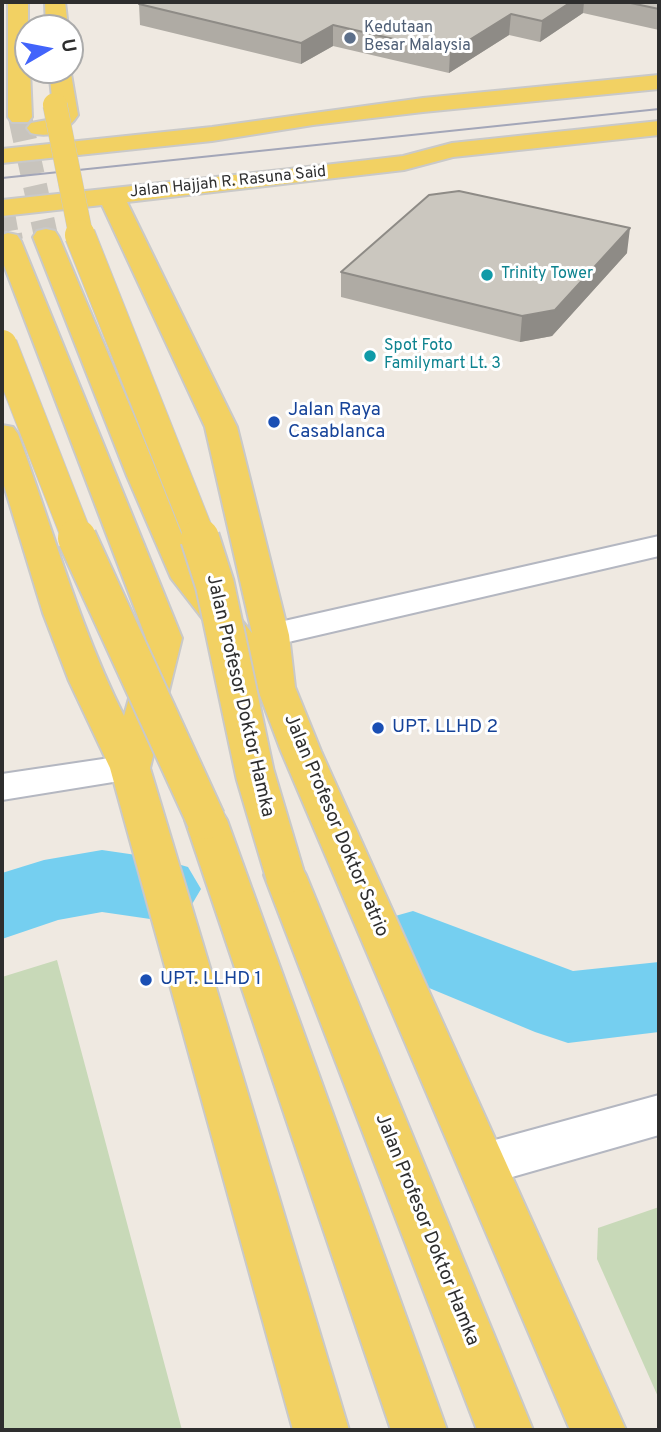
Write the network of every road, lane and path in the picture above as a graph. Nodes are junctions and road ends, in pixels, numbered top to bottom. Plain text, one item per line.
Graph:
1 (18, 2) edge
2 (659, 82) edge
3 (57, 90) edge
4 (423, 105) junction
5 (313, 118) junction
6 (11, 124) edge
7 (659, 128) edge
8 (130, 133) junction
9 (2, 146) edge
10 (453, 150) junction
11 (2, 156) edge
12 (2, 192) edge
13 (111, 196) junction
14 (2, 208) edge
15 (5, 236) edge
16 (47, 237) tunnel mouth
17 (129, 238) junction
18 (2, 345) edge
19 (2, 434) edge
20 (659, 546) edge
21 (271, 635) junction
22 (276, 687) junction
23 (131, 768) junction
24 (2, 787) edge
25 (659, 1115) edge
26 (484, 1164) junction
27 (321, 1430) edge
28 (419, 1430) edge
29 (505, 1430) edge
30 (598, 1430) edge

1 - 6 main road
2 - 4 main road
3 - 6 main road
3 - 8 main road
3 - 29 main road, Jalan Profesor Doktor Hamka, bridge
4 - 5 main road
4 - 10 main road
5 - 8 main road
5 - 11 main road
7 - 10 main road, Jalan Hajjah R. Rasuna Said
8 - 9 main road
10 - 12 main road, Jalan Hajjah R. Rasuna Said
10 - 13 main road, Jalan Hajjah R. Rasuna Said
13 - 14 main road, Jalan Hajjah R. Rasuna Said
13 - 17 main road
15 - 17 main road
15 - 23 main road
16 - 22 main road, Jalan Profesor Doktor Satrio
17 - 21 main road
18 - 28 main road, bridge
19 - 23 main road
20 - 21 street
21 - 22 main road
22 - 26 main road, Jalan Profesor Doktor Satrio
23 - 24 street
23 - 27 main road
25 - 26 street
26 - 30 main road, Jalan Profesor Doktor Satrio

